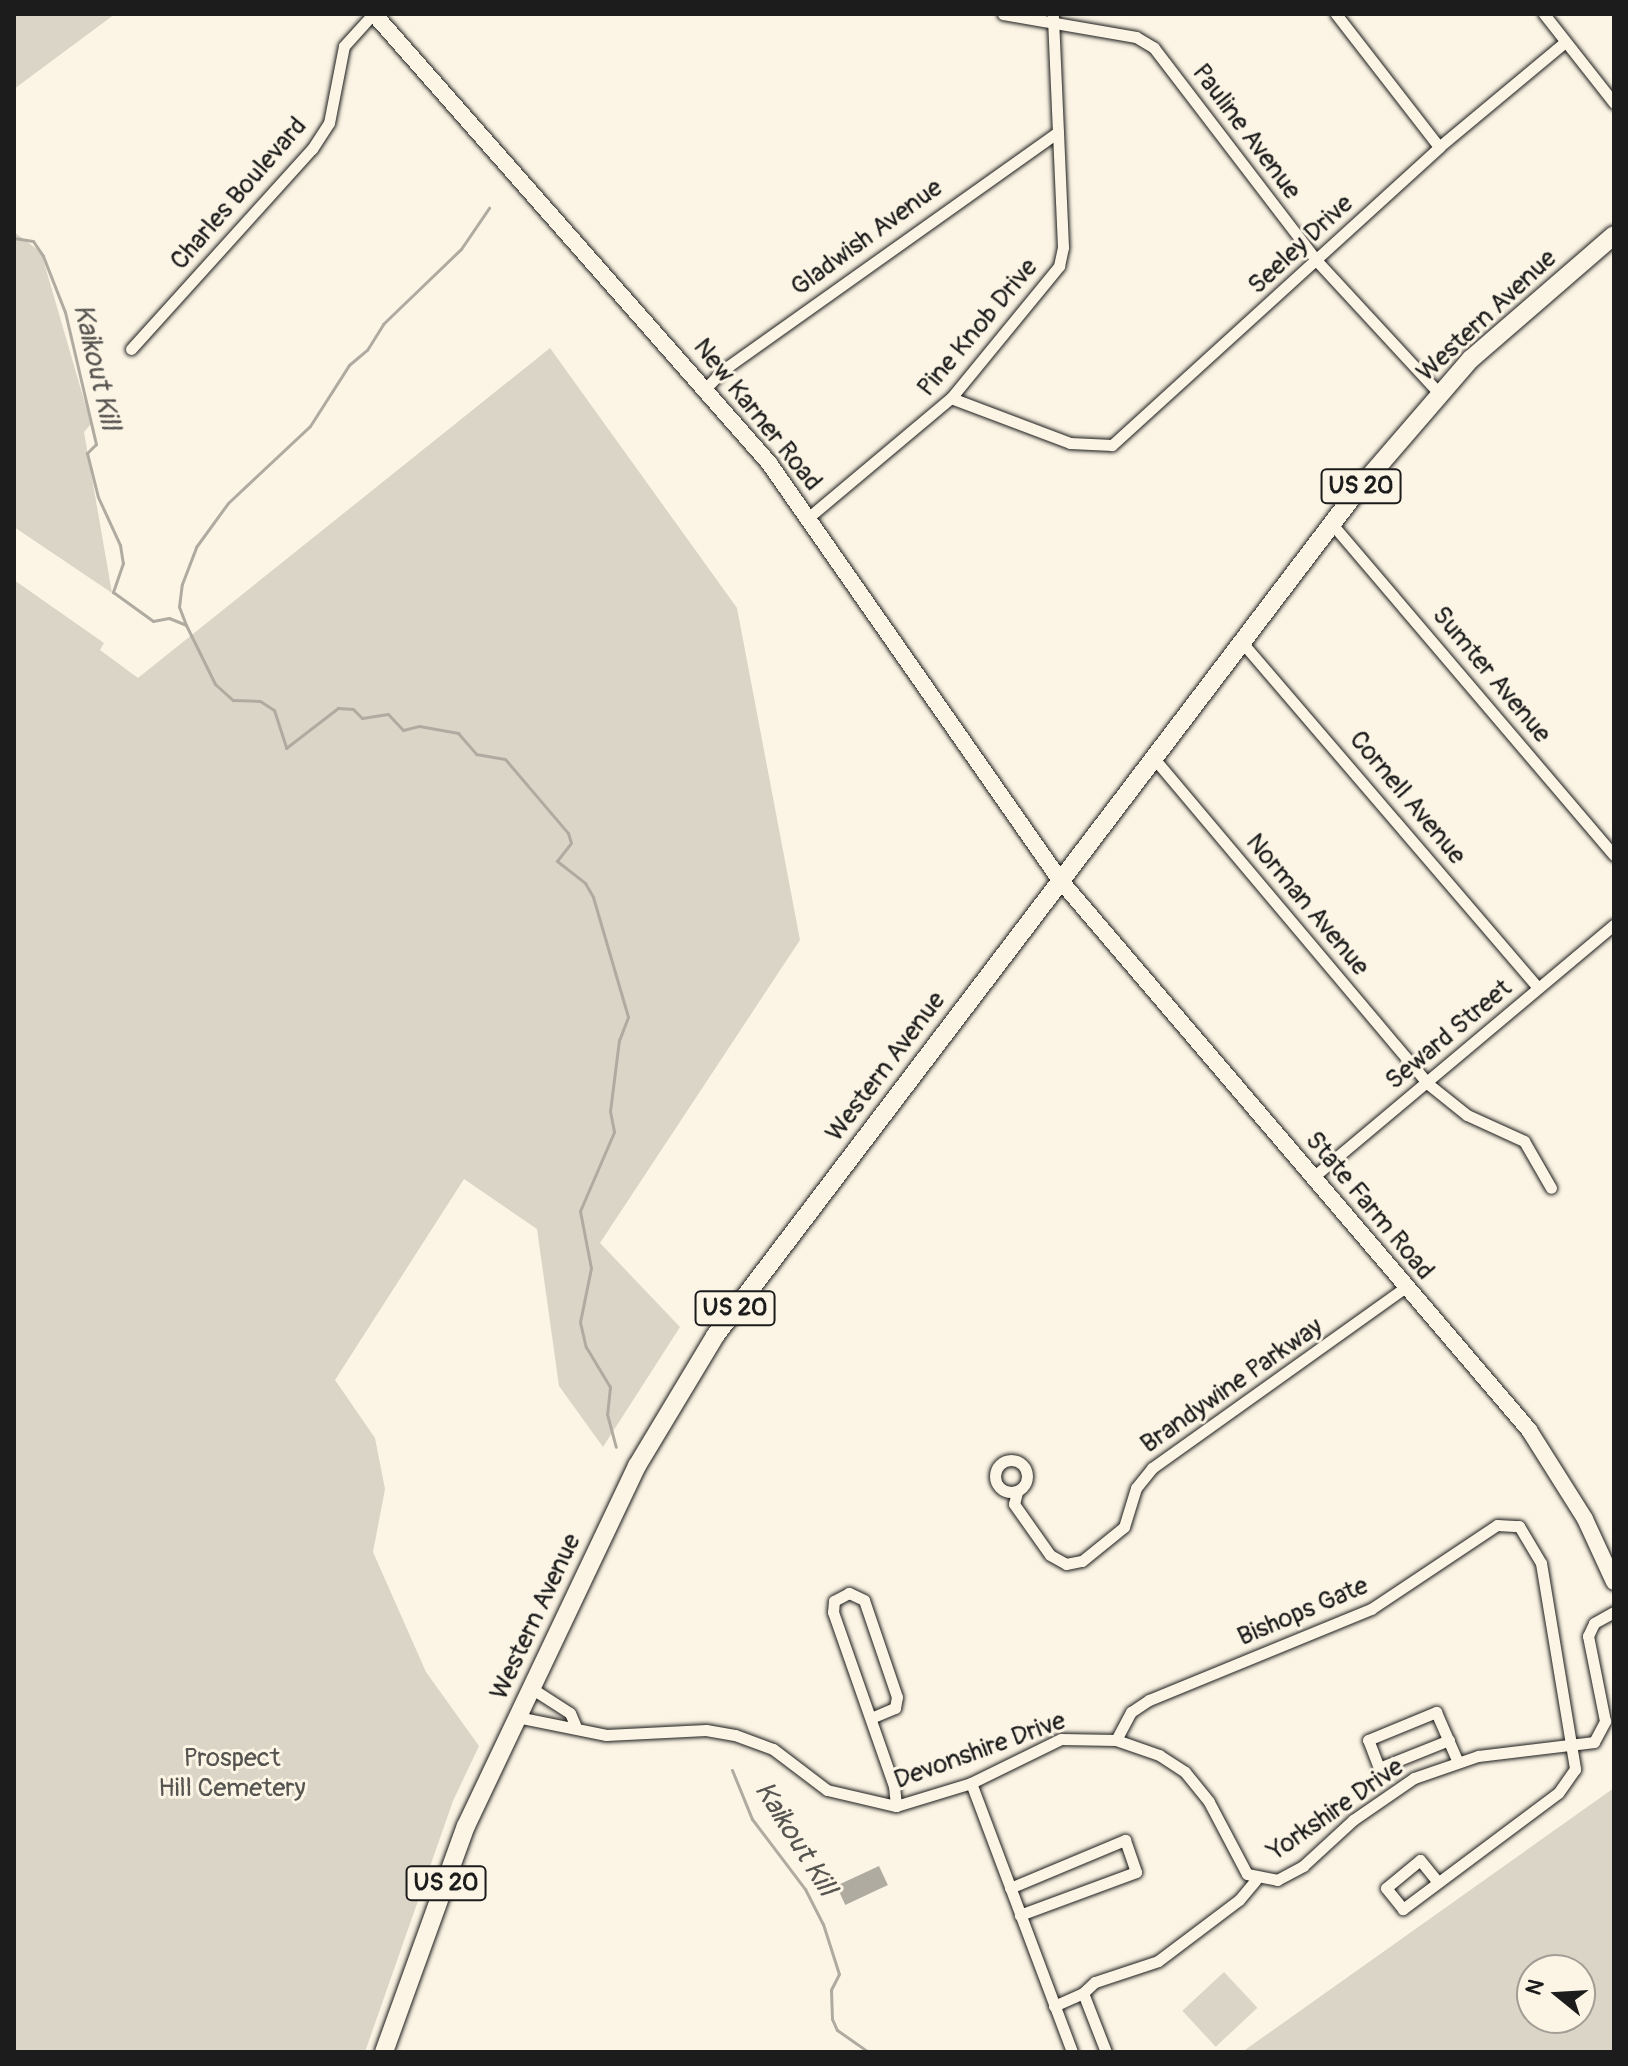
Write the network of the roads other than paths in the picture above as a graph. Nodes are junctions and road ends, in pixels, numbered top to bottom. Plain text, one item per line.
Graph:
1 (374, 14) edge
2 (1003, 14) edge
3 (1336, 14) edge
4 (1544, 14) edge
5 (1052, 19) edge
6 (1565, 42) junction
7 (1614, 103) edge
8 (1058, 132) junction
9 (1439, 147) junction
10 (1614, 235) edge
11 (1317, 261) junction
12 (131, 349) dead end
13 (707, 387) junction
14 (1439, 393) junction
15 (951, 398) junction
16 (809, 517) junction
17 (1332, 524) junction
18 (1240, 639) junction
19 (1152, 756) junction
20 (1614, 855) edge
21 (1060, 880) junction
22 (1614, 925) edge
23 (1538, 988) junction
24 (1427, 1083) junction
25 (1312, 1178) junction
26 (1551, 1188) dead end
27 (1406, 1287) junction
28 (1017, 1492) dead end
29 (1614, 1582) edge
30 (1614, 1612) edge
31 (531, 1688) junction
32 (517, 1717) junction
33 (871, 1718) junction
34 (575, 1725) junction
35 (1116, 1740) junction
36 (1449, 1740) junction
37 (1574, 1745) junction
38 (1457, 1760) junction
39 (971, 1783) junction
40 (896, 1806) junction
41 (1256, 1880) junction
42 (1438, 1882) junction
43 (1010, 1888) junction
44 (1020, 1915) junction
45 (1083, 1993) junction
46 (1054, 2006) junction
47 (384, 2052) edge
48 (1072, 2052) edge
49 (1106, 2052) edge

1 - 12 street, Charles Boulevard
1 - 13 main road, New Karner Road
2 - 5 street, Pauline Avenue
3 - 9 street
4 - 6 street
5 - 8 street, Pine Knob Drive
5 - 11 street, Pauline Avenue
6 - 7 street
6 - 9 street, Seeley Drive
8 - 13 street, Gladwish Avenue
8 - 15 street, Pine Knob Drive
9 - 11 street, Seeley Drive
10 - 14 main road, Western Avenue / US 20
11 - 14 street, Pauline Avenue
11 - 15 street, Seeley Drive
13 - 16 main road, New Karner Road
14 - 17 main road, Western Avenue / US 20
15 - 16 street, Pine Knob Drive
16 - 21 main road, New Karner Road
17 - 18 main road, Western Avenue / US 20
17 - 20 street, Sumter Avenue
18 - 19 main road, Western Avenue / US 20
18 - 23 street, Cornell Avenue
19 - 21 main road, Western Avenue / US 20
19 - 24 street, Norman Avenue
21 - 25 main road, State Farm Road
21 - 31 main road, Western Avenue / US 20
22 - 23 street, Seward Street
23 - 24 street, Seward Street
24 - 25 street, Seward Street
24 - 26 street, Norman Avenue
25 - 27 main road, State Farm Road
27 - 28 street, Brandywine Parkway
27 - 29 main road, State Farm Road
30 - 37 street, Yorkshire Drive
31 - 32 main road, Western Avenue / US 20
31 - 34 street, Devonshire Drive
32 - 34 street, Devonshire Drive
32 - 47 main road, Western Avenue / US 20
33 - 33 street
33 - 40 street
34 - 40 street, Devonshire Drive
35 - 37 street, Bishops Gate
35 - 39 street, Devonshire Drive
35 - 41 street, Devonshire Drive
36 - 36 street
36 - 38 street
37 - 38 street, Yorkshire Drive
37 - 42 street
38 - 41 street, Yorkshire Drive
39 - 40 street, Devonshire Drive
39 - 43 street
41 - 45 street, Yorkshire Drive
42 - 42 street
43 - 44 street
43 - 44 street
44 - 46 street
45 - 46 street, Yorkshire Drive
45 - 49 street
46 - 48 street

